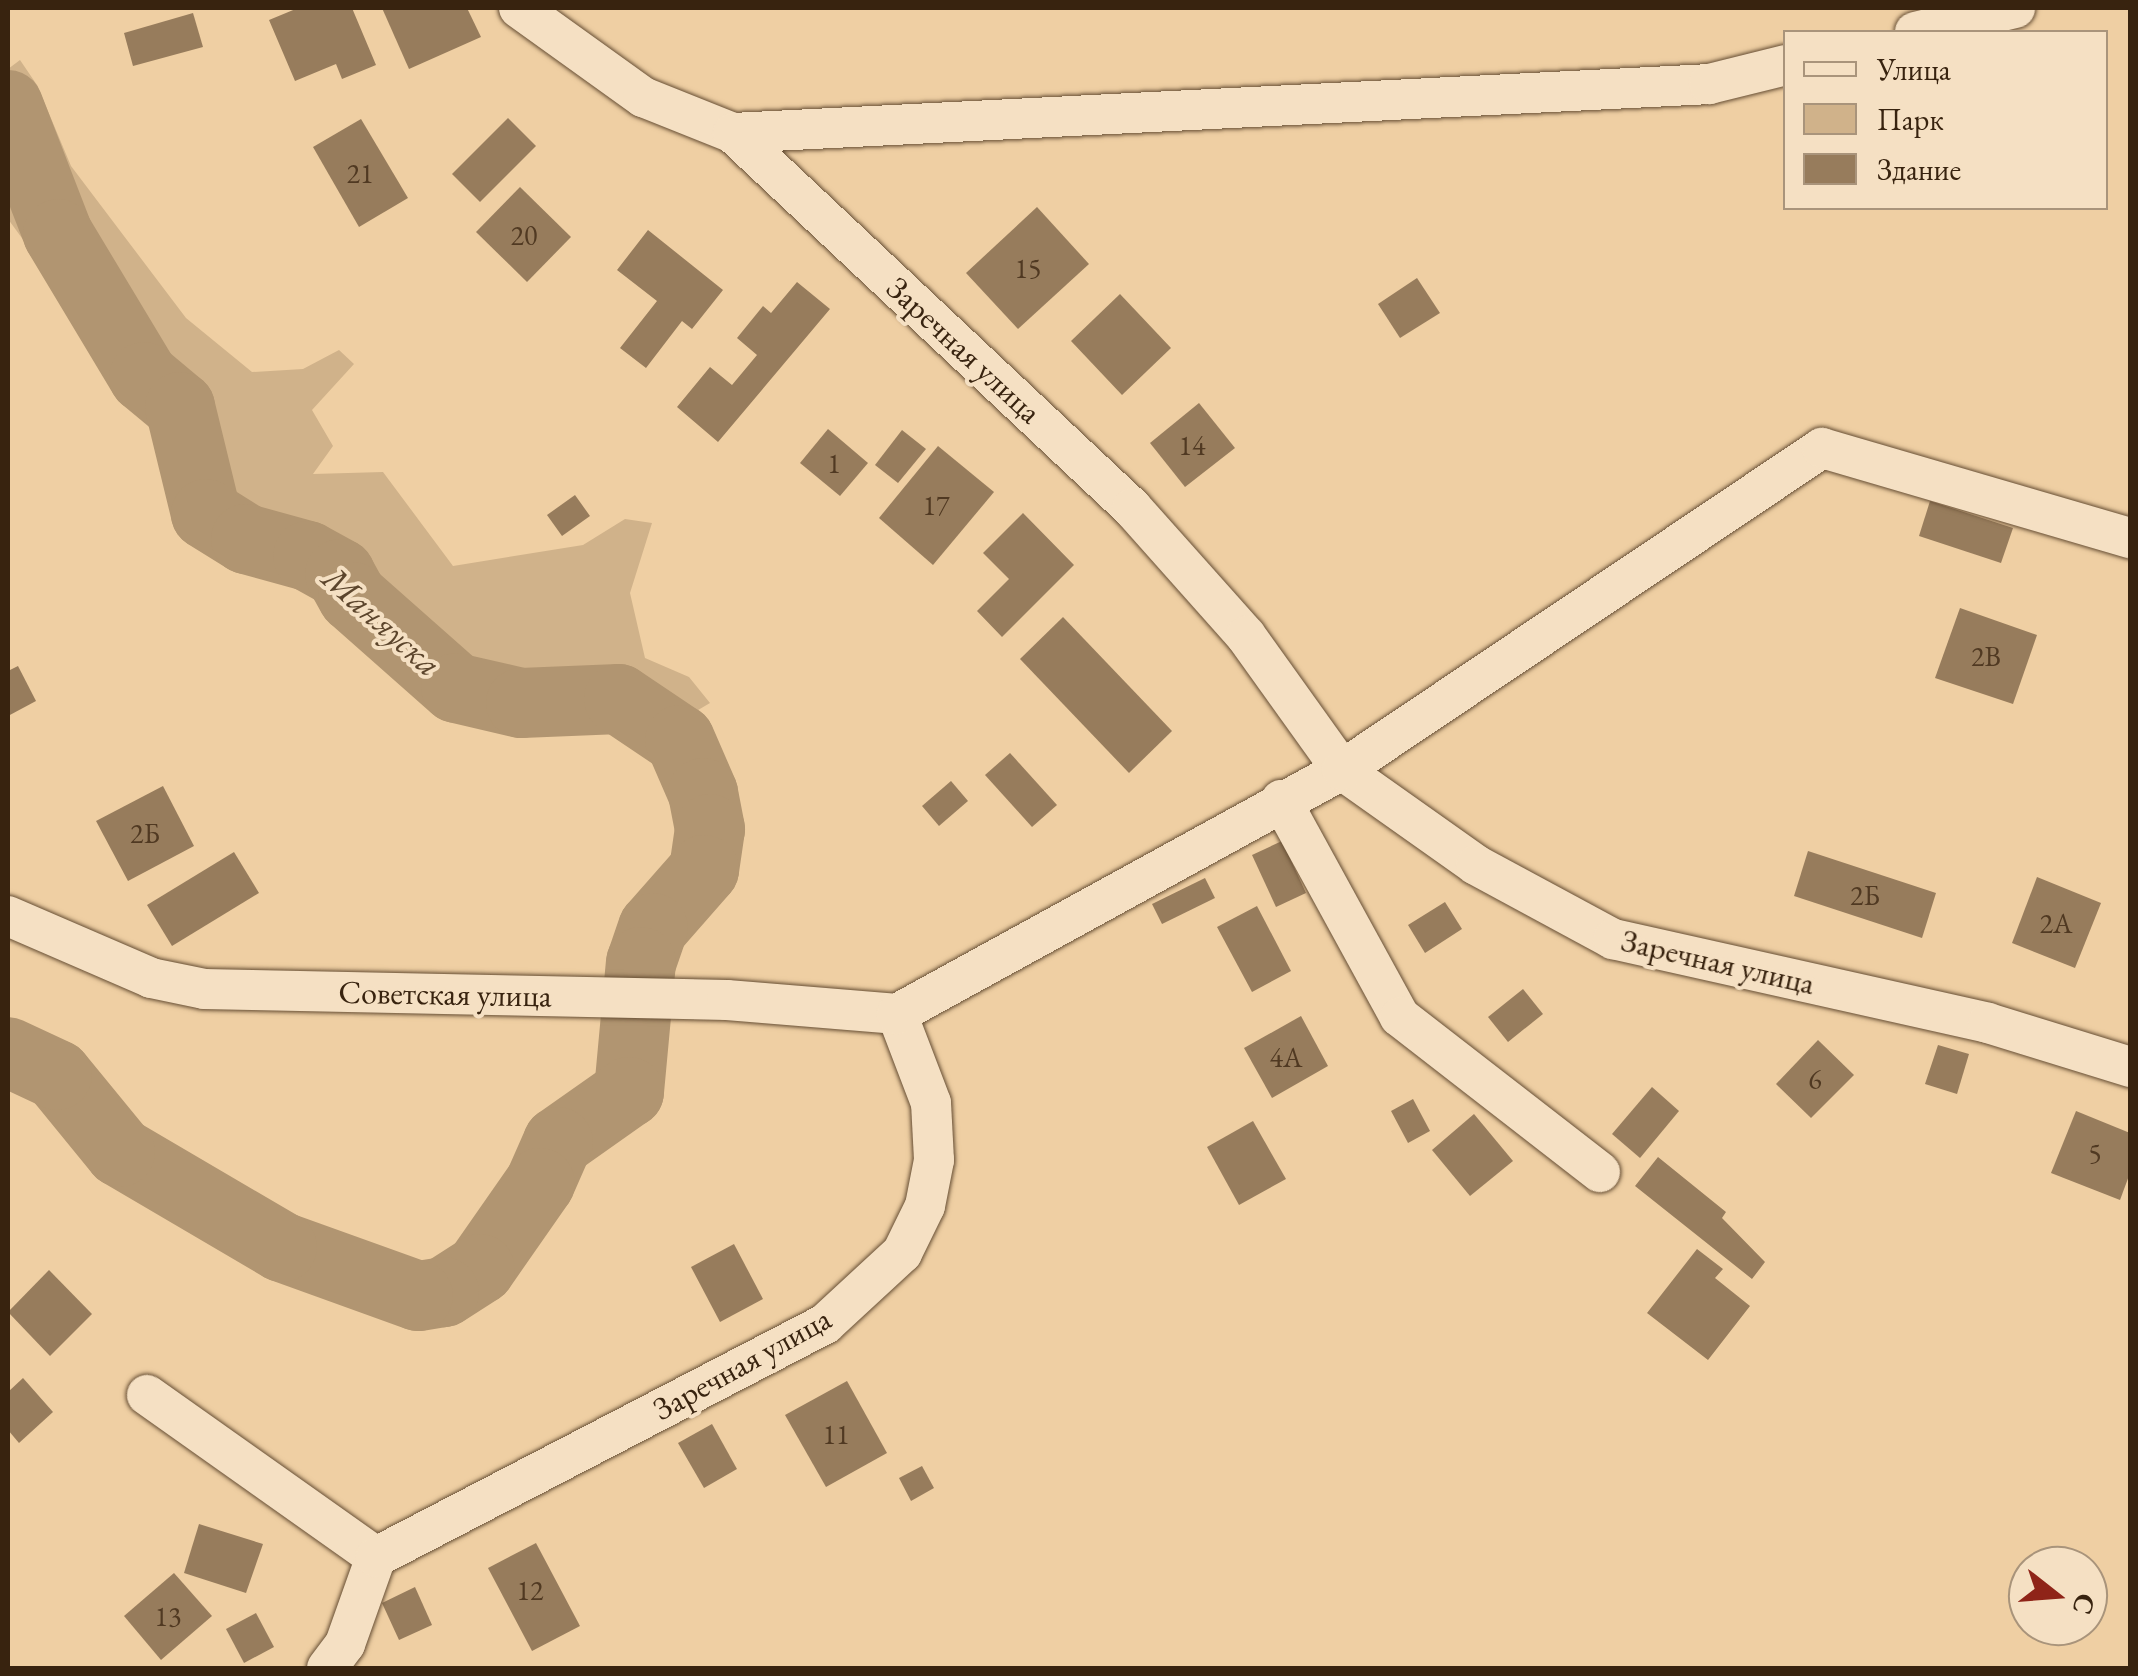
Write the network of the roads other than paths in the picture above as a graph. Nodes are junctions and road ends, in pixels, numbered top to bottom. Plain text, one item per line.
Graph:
1 (518, 8) edge
2 (2015, 8) edge
3 (1923, 30) edge
4 (1783, 66) edge
5 (733, 133) junction
6 (2130, 538) edge
7 (1342, 770) junction
8 (1280, 800) junction
9 (8, 916) edge
10 (897, 1014) junction
11 (2130, 1067) edge
12 (1600, 1172) dead end
13 (147, 1395) dead end
14 (376, 1556) junction
15 (327, 1668) edge

1 - 5 street, Заречная улица
2 - 3 street
4 - 5 street
5 - 7 street, Заречная улица
6 - 7 street
7 - 8 street
7 - 11 street, Заречная улица
8 - 10 street
8 - 12 street
9 - 10 street, Советская улица
10 - 14 street, Заречная улица
13 - 14 street
14 - 15 street

